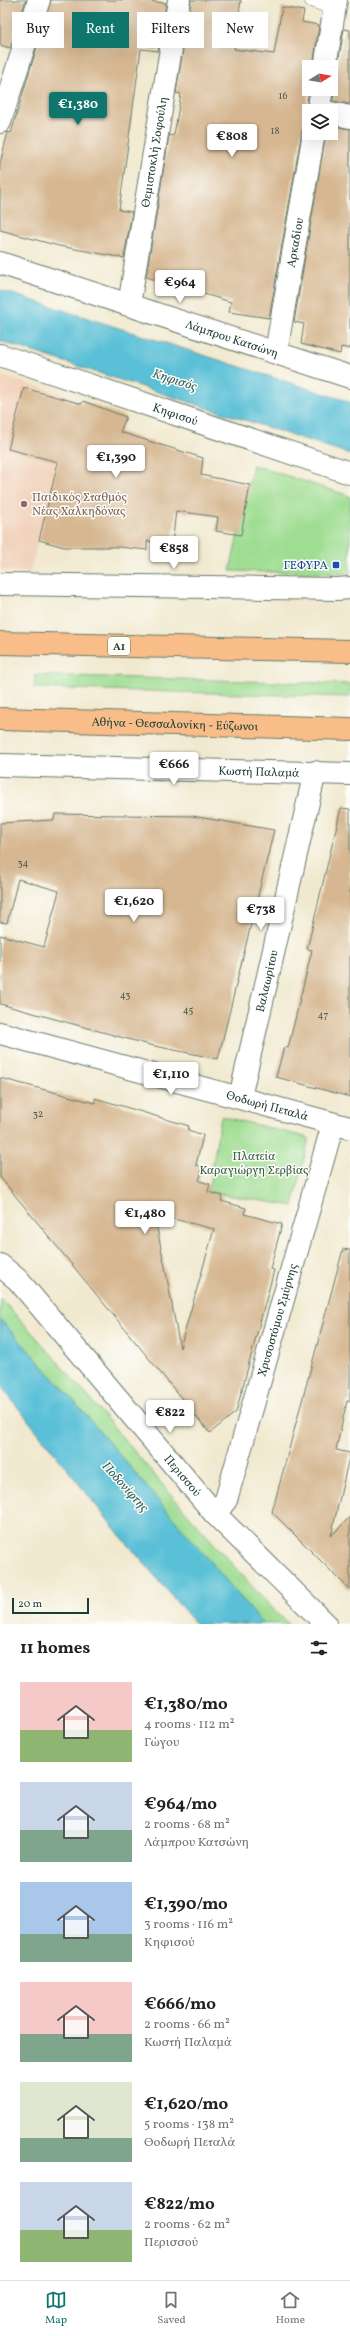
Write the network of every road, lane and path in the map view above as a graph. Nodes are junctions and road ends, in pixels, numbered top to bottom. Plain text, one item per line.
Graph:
1 (38, 0) edge
2 (178, 0) edge
3 (312, 0) edge
4 (335, 4) edge
5 (326, 60) edge
6 (8, 66) edge
7 (338, 114) edge
8 (350, 117) edge
9 (0, 122) edge
10 (313, 140) edge
11 (0, 263) edge
12 (129, 305) junction
13 (276, 352) junction
14 (0, 355) edge
15 (350, 377) edge
16 (350, 473) edge
17 (0, 584) edge
18 (350, 588) edge
19 (0, 643) edge
20 (350, 651) edge
21 (0, 719) edge
22 (350, 729) edge
23 (0, 765) edge
24 (315, 772) junction
25 (350, 774) edge
26 (0, 1033) edge
27 (240, 1097) junction
28 (342, 1126) edge
29 (0, 1265) edge
30 (215, 1514) junction
31 (326, 1624) edge

1 - 6 street
2 - 12 street, Θεμιστοκλή Σοφούλη
3 - 4 lane
4 - 5 street
6 - 9 street
7 - 8 street
10 - 13 street, Αρκαδίου
11 - 12 street, Λάμπρου Κατσώνη
12 - 13 street, Λάμπρου Κατσώνη
13 - 15 street, Λάμπρου Κατσώνη
14 - 16 street, Κηφισού
17 - 18 street
19 - 20 highway, Α1
21 - 22 highway, Αθήνα - Θεσσαλονίκη - Εύζωνοι
23 - 24 street, Κωστή Παλαμά
24 - 25 street, Κωστή Παλαμά
24 - 27 street, Βαλαωρίτου
26 - 27 street, Θοδωρή Πεταλά
27 - 28 street, Θοδωρή Πεταλά
28 - 30 street, Χρυσοστόμου Σμύρνης
29 - 30 street, Περισσού
30 - 31 street, Περισσού

